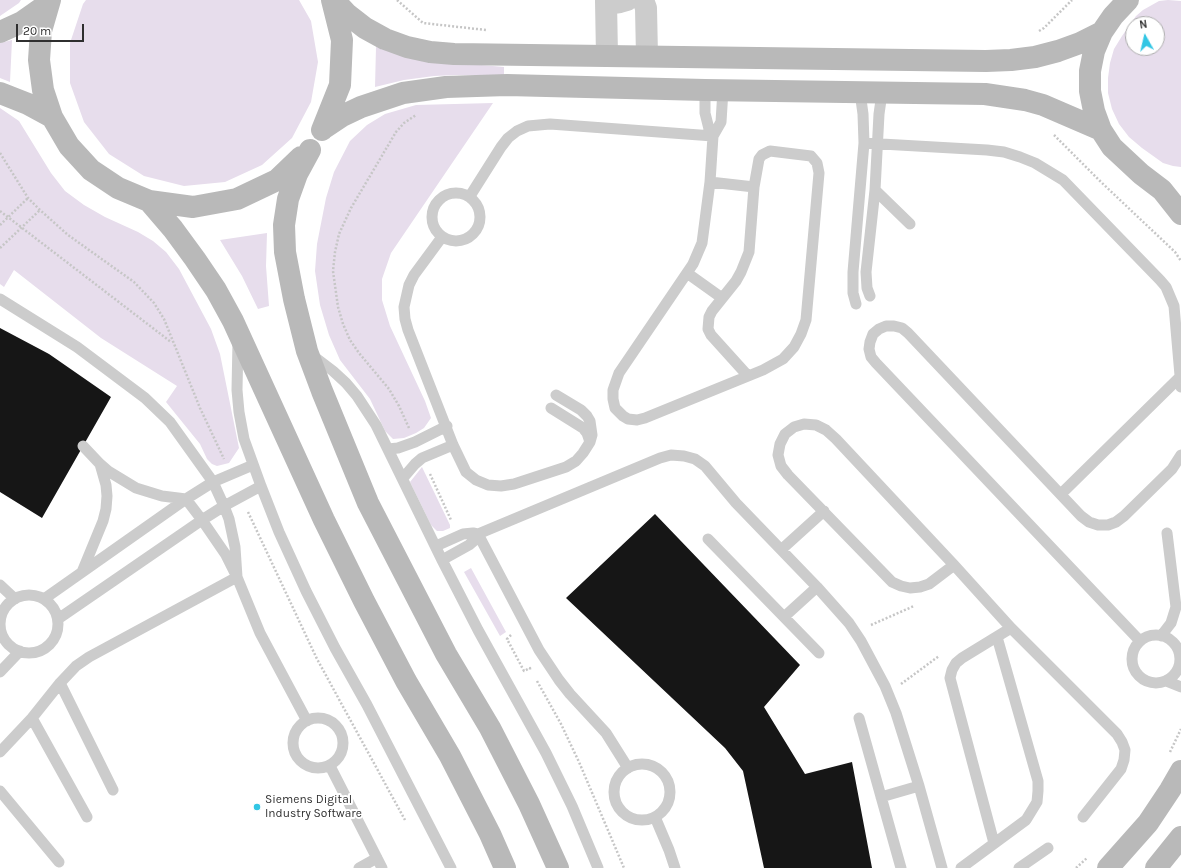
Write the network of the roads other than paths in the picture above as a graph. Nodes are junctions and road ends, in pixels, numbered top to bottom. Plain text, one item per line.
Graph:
1 (333, 0) edge
2 (613, 0) edge
3 (643, 0) edge
4 (1128, 0) edge
5 (49, 1) edge
6 (0, 32) edge
7 (1102, 32) junction
8 (607, 56) junction
9 (647, 56) junction
10 (714, 90) junction
11 (860, 92) junction
12 (0, 93) edge
13 (882, 93) junction
14 (52, 117) junction
15 (324, 128) junction
16 (1101, 130) junction
17 (713, 136) junction
18 (864, 143) junction
19 (878, 144) junction
20 (310, 150) junction
21 (710, 182) junction
22 (754, 187) junction
23 (875, 190) junction
24 (1171, 190) edge
25 (470, 196) junction
26 (149, 201) junction
27 (1181, 214) edge
28 (910, 224) dead end
29 (442, 237) junction
30 (687, 273) junction
31 (870, 296) dead end
32 (722, 298) junction
33 (0, 299) edge
34 (856, 304) dead end
35 (238, 333) junction
36 (307, 351) junction
37 (748, 376) junction
38 (1180, 382) edge
39 (556, 395) dead end
40 (551, 408) dead end
41 (446, 426) junction
42 (590, 442) junction
43 (453, 445) junction
44 (83, 446) dead end
45 (388, 449) junction
46 (1181, 455) edge
47 (100, 464) junction
48 (253, 464) junction
49 (403, 478) junction
50 (213, 482) junction
51 (261, 486) junction
52 (1061, 494) junction
53 (186, 499) junction
54 (224, 506) junction
55 (824, 511) junction
56 (202, 520) junction
57 (478, 534) junction
58 (1168, 534) dead end
59 (708, 539) dead end
60 (436, 546) junction
61 (782, 549) junction
62 (442, 560) junction
63 (954, 565) junction
64 (82, 572) junction
65 (237, 577) junction
66 (0, 584) edge
67 (817, 587) junction
68 (14, 599) junction
69 (44, 599) junction
70 (784, 617) junction
71 (58, 619) junction
72 (1011, 628) junction
73 (1, 632) edge
74 (1161, 636) junction
75 (997, 637) junction
76 (1140, 641) junction
77 (20, 651) junction
78 (819, 653) dead end
79 (1180, 658) edge
80 (0, 672) edge
81 (1166, 681) junction
82 (60, 683) junction
83 (1181, 687) edge
84 (32, 718) junction
85 (859, 718) dead end
86 (306, 721) junction
87 (0, 752) edge
88 (330, 766) junction
89 (628, 768) junction
90 (1181, 771) edge
91 (919, 786) junction
92 (113, 790) dead end
93 (0, 791) edge
94 (881, 797) junction
95 (1084, 816) dead end
96 (87, 817) dead end
97 (655, 817) junction
98 (1148, 823) junction
99 (1179, 841) edge
100 (994, 843) junction
101 (1048, 848) dead end
102 (59, 862) dead end
103 (380, 863) edge
104 (359, 868) edge
105 (451, 868) edge
106 (505, 868) edge
107 (558, 868) edge
108 (598, 868) edge
109 (675, 868) edge
110 (901, 868) edge
111 (942, 868) edge
112 (961, 868) edge
113 (1019, 868) edge
114 (1108, 868) edge
115 (1156, 868) edge

1 - 8 street
1 - 15 street
2 - 8 street
3 - 9 street
4 - 7 street
5 - 6 street
5 - 14 street
7 - 9 street
7 - 16 street
8 - 9 street
10 - 11 street
10 - 15 street
10 - 17 lane
10 - 17 lane
11 - 13 street
11 - 18 lane
12 - 14 street
13 - 16 street
13 - 19 lane
14 - 26 street
15 - 20 street
16 - 24 street
17 - 21 lane
17 - 25 lane
18 - 19 lane
18 - 34 lane
19 - 23 lane
19 - 38 lane
20 - 26 street
20 - 36 street
21 - 22 lane
21 - 30 lane
22 - 32 lane
22 - 37 lane
23 - 28 lane
23 - 31 lane
24 - 27 street
25 - 29 lane
25 - 29 lane
26 - 35 street
29 - 41 lane
30 - 32 lane
30 - 37 lane
32 - 37 lane
33 - 50 lane
35 - 48 lane
35 - 106 street
36 - 45 lane
36 - 107 street
38 - 52 lane
39 - 42 lane
40 - 42 lane
41 - 43 lane
41 - 45 lane
42 - 43 lane
43 - 49 lane
44 - 47 lane
45 - 49 lane
46 - 52 lane
47 - 53 lane
47 - 64 lane
48 - 50 lane
48 - 51 lane
49 - 60 lane
50 - 53 lane
50 - 54 lane
51 - 54 lane
51 - 105 lane
52 - 76 lane
53 - 56 lane
53 - 64 lane
54 - 56 lane
54 - 65 lane
55 - 61 lane
55 - 63 lane
55 - 63 lane
56 - 65 lane
56 - 71 lane
57 - 60 lane
57 - 61 lane
57 - 62 lane
57 - 89 lane
58 - 74 lane
59 - 70 lane
60 - 62 lane
61 - 67 lane
62 - 108 lane
63 - 72 lane
64 - 69 lane
65 - 82 lane
65 - 86 lane
66 - 68 lane
67 - 70 lane
67 - 91 lane
68 - 69 lane
68 - 73 lane
69 - 71 lane
70 - 78 lane
71 - 77 lane
72 - 75 lane
72 - 95 lane
73 - 77 lane
74 - 76 lane
74 - 79 lane
75 - 100 lane
75 - 100 lane
76 - 81 lane
77 - 80 lane
79 - 81 lane
81 - 83 lane
82 - 84 lane
82 - 92 lane
84 - 87 lane
84 - 96 lane
85 - 94 lane
86 - 88 lane
86 - 88 lane
88 - 103 lane
89 - 97 lane
89 - 97 lane
90 - 98 street
91 - 94 lane
91 - 111 lane
93 - 102 lane
94 - 110 lane
97 - 109 lane
98 - 99 street
98 - 114 street
99 - 115 street
100 - 112 lane
101 - 113 lane
103 - 104 lane

